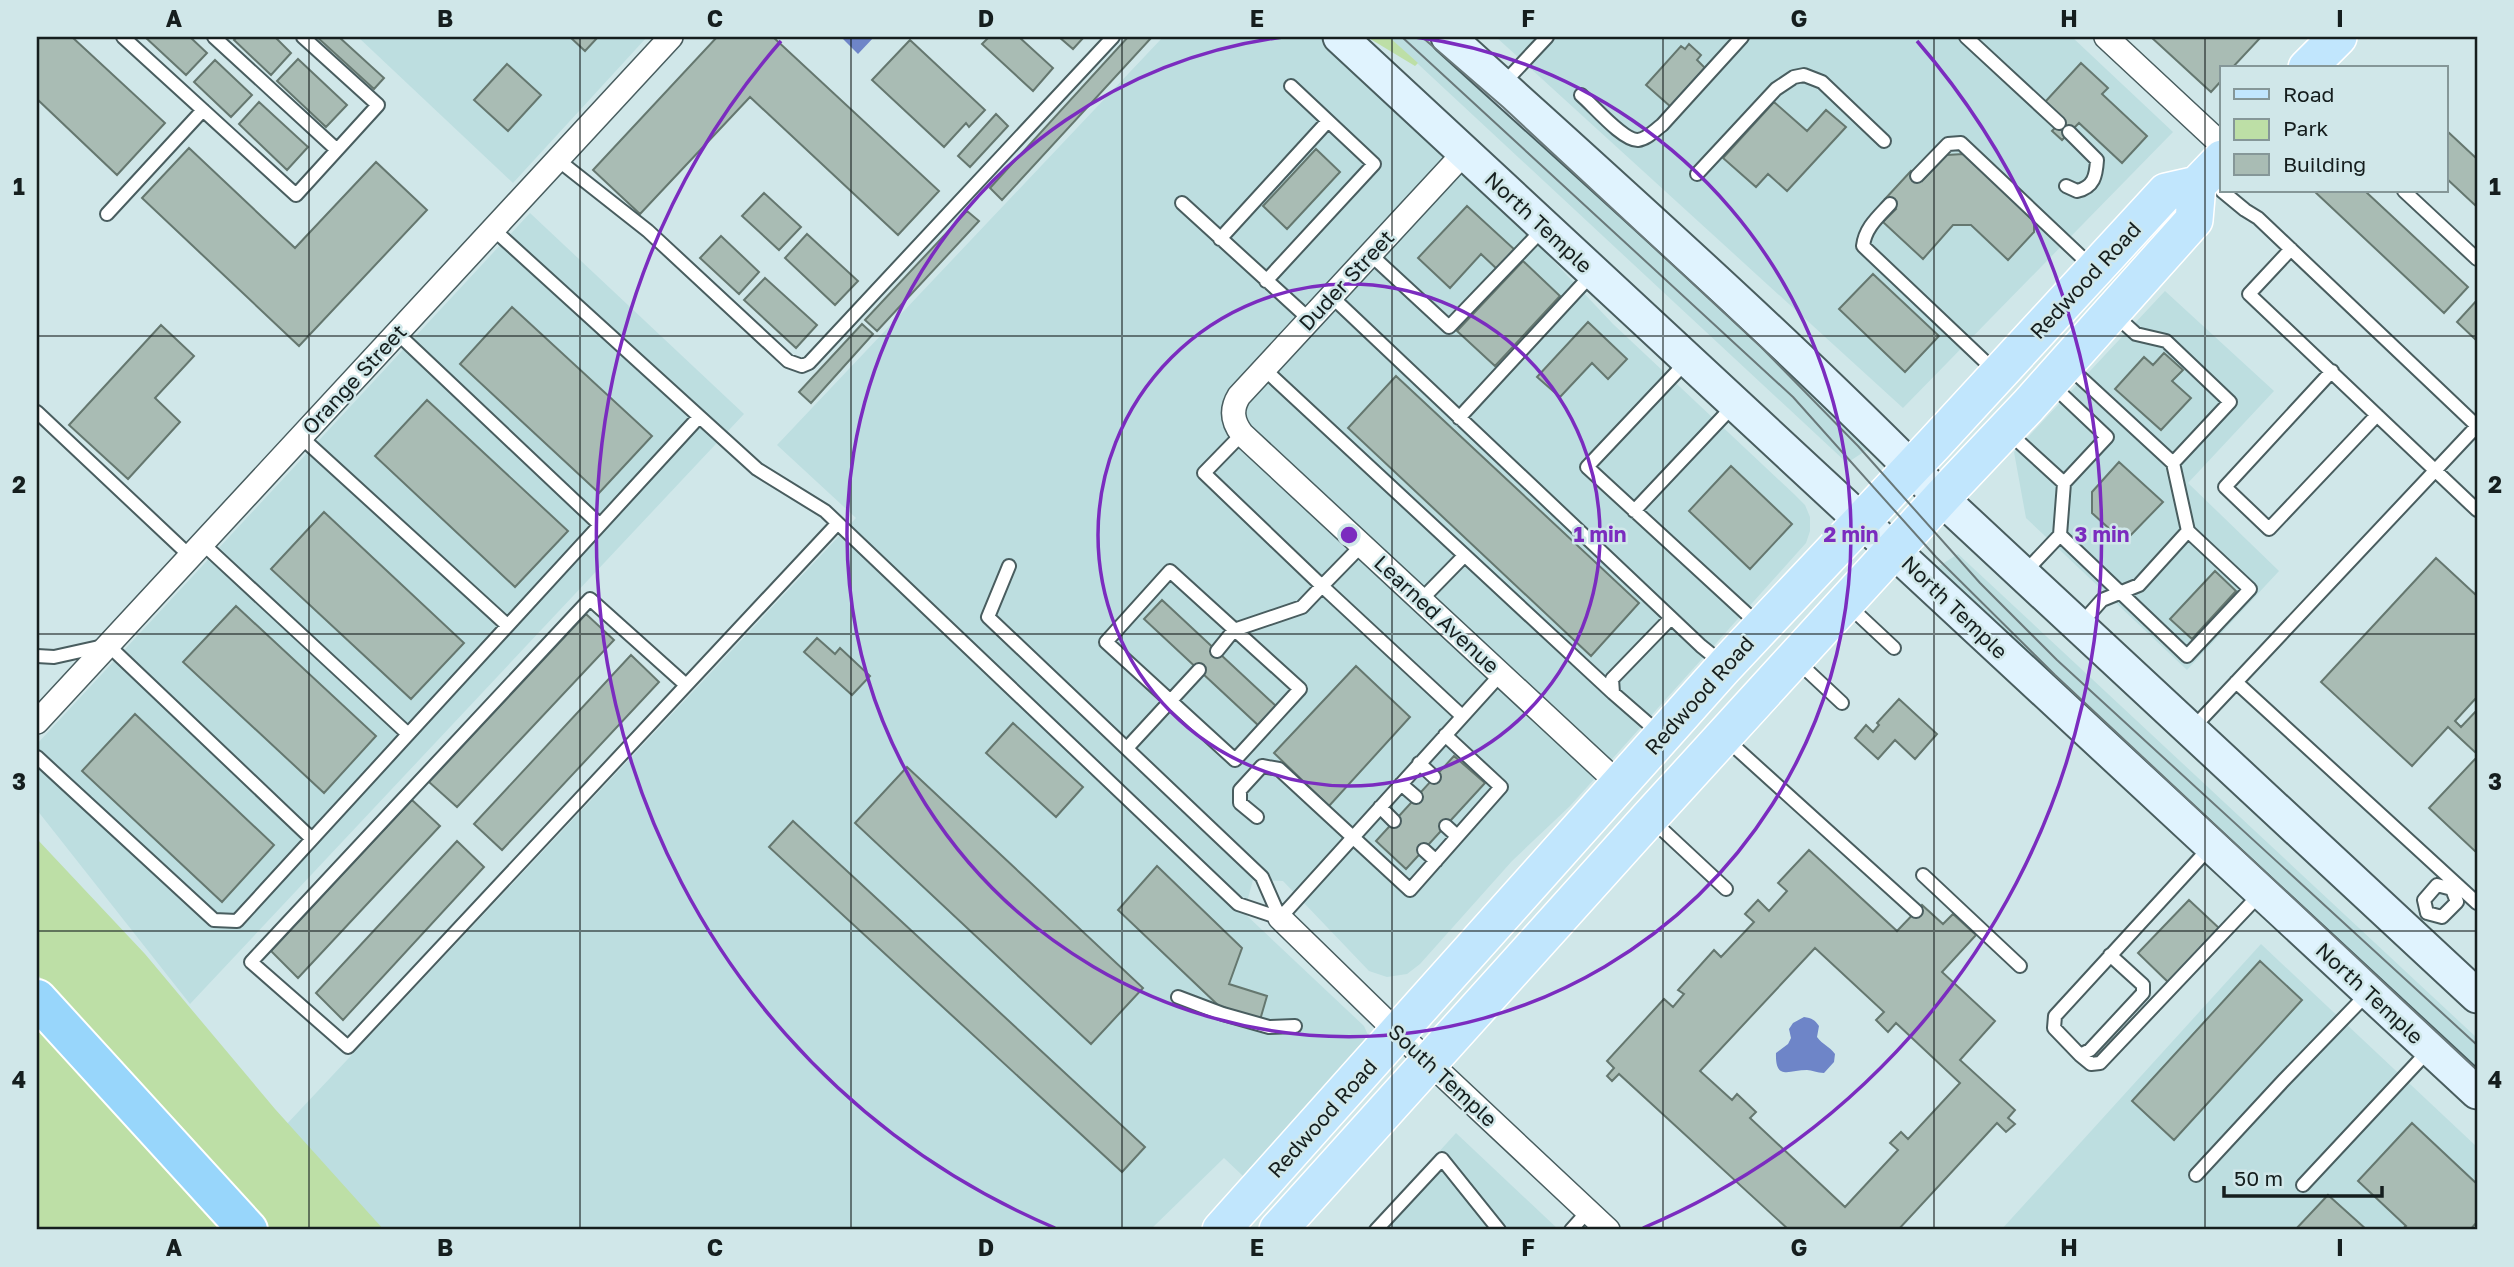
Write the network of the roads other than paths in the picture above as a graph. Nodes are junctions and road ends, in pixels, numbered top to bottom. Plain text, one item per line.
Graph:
1 (123, 37) edge
2 (214, 37) edge
3 (303, 37) edge
4 (671, 37) edge
5 (1113, 37) edge
6 (1340, 37) edge
7 (1448, 37) edge
8 (1548, 37) edge
9 (1742, 37) edge
10 (1965, 37) edge
11 (2106, 37) edge
12 (2338, 37) edge
13 (2309, 66) edge
14 (1291, 86) dead end
15 (1501, 86) junction
16 (1581, 94) dead end
17 (203, 110) junction
18 (1328, 121) junction
19 (2059, 123) dead end
20 (2070, 132) dead end
21 (1884, 141) dead end
22 (337, 150) junction
23 (1464, 153) junction
24 (558, 160) junction
25 (1697, 174) dead end
26 (2215, 174) edge
27 (1917, 176) dead end
28 (2066, 186) dead end
29 (2230, 192) edge
30 (2405, 192) edge
31 (1182, 204) dead end
32 (1890, 204) dead end
33 (107, 214) dead end
34 (1545, 227) junction
35 (493, 229) junction
36 (1220, 239) junction
37 (2291, 248) junction
38 (1370, 254) junction
39 (2477, 258) edge
40 (2095, 270) junction
41 (1593, 272) junction
42 (1266, 281) junction
43 (1331, 296) junction
44 (2113, 312) junction
45 (1309, 319) junction
46 (397, 333) junction
47 (1688, 359) junction
48 (1263, 368) junction
49 (2332, 372) junction
50 (2058, 373) junction
51 (1998, 374) junction
52 (1735, 403) junction
53 (1233, 410) joint
54 (37, 412) edge
55 (2377, 415) junction
56 (699, 417) junction
57 (1459, 418) junction
58 (2477, 426) edge
59 (2006, 430) junction
60 (1242, 434) junction
61 (301, 437) junction
62 (2173, 463) junction
63 (1912, 468) junction
64 (2436, 471) junction
65 (2064, 483) junction
66 (1941, 498) junction
67 (2477, 510) edge
68 (1634, 511) junction
69 (1861, 519) junction
70 (837, 524) junction
71 (600, 525) junction
72 (2189, 531) junction
73 (2060, 535) junction
74 (1362, 545) junction
75 (1894, 549) junction
76 (196, 550) junction
77 (1464, 556) junction
78 (1009, 566) dead end
79 (2024, 574) junction
80 (1322, 586) junction
81 (2120, 593) junction
82 (1421, 600) junction
83 (1845, 603) junction
84 (1671, 618) junction
85 (508, 625) junction
86 (1761, 626) junction
87 (2078, 626) junction
88 (1234, 630) junction
89 (108, 645) junction
90 (1894, 648) dead end
91 (1217, 651) dead end
92 (37, 656) edge
93 (1794, 659) junction
94 (1725, 666) junction
95 (1199, 670) dead end
96 (1501, 674) junction
97 (2236, 682) junction
98 (686, 685) junction
99 (1613, 693) junction
100 (1170, 701) junction
101 (1842, 703) dead end
102 (1462, 716) junction
103 (37, 722) edge
104 (2190, 731) junction
105 (408, 734) junction
106 (1445, 735) junction
107 (1662, 736) junction
108 (1723, 736) junction
109 (1127, 748) junction
110 (37, 757) edge
111 (1419, 763) junction
112 (1434, 777) dead end
113 (1401, 784) junction
114 (1619, 784) junction
115 (1416, 797) dead end
116 (1465, 805) dead end
117 (1380, 807) junction
118 (1476, 815) junction
119 (1257, 817) dead end
120 (1649, 818) junction
121 (1394, 821) dead end
122 (1446, 826) dead end
123 (1457, 836) junction
124 (1353, 837) junction
125 (312, 839) junction
126 (2212, 846) junction
127 (1424, 850) dead end
128 (1436, 861) junction
129 (1923, 875) dead end
130 (2454, 886) junction
131 (1726, 889) dead end
132 (2262, 892) junction
133 (2477, 903) edge
134 (1916, 911) dead end
135 (1280, 918) junction
136 (2418, 923) junction
137 (2110, 955) junction
138 (2020, 965) dead end
139 (2370, 992) junction
140 (2477, 996) edge
141 (1178, 997) dead end
142 (37, 999) edge
143 (1295, 1026) dead end
144 (1398, 1033) junction
145 (2430, 1048) junction
146 (2080, 1055) junction
147 (1429, 1062) junction
148 (2477, 1092) edge
149 (2196, 1175) dead end
150 (2303, 1185) dead end
151 (1588, 1211) junction
152 (248, 1230) edge
153 (1221, 1230) edge
154 (1278, 1230) edge
155 (1376, 1230) edge
156 (1499, 1230) edge
157 (1571, 1230) edge
158 (1608, 1230) edge

1 - 17 lane
2 - 22 lane
3 - 22 lane
4 - 24 street, Orange Street
5 - 24 lane
6 - 23 main road, North Temple
7 - 15 main road
8 - 15 lane
9 - 16 lane
10 - 19 lane
11 - 26 street
12 - 13 main road
14 - 18 lane
15 - 63 main road
17 - 22 lane
17 - 33 lane
18 - 36 lane
18 - 42 lane
20 - 28 lane
21 - 25 lane
23 - 34 main road, North Temple
23 - 38 street, Duder Street
24 - 35 street, Orange Street
26 - 40 main road, Redwood Road
26 - 44 main road, Redwood Road
27 - 40 lane
29 - 37 lane
30 - 39 lane
31 - 36 lane
32 - 51 lane
34 - 38 lane
34 - 41 main road, North Temple
35 - 46 street, Orange Street
35 - 56 lane
36 - 42 lane
37 - 49 lane
37 - 58 lane
38 - 43 street, Duder Street
40 - 51 main road, Redwood Road
41 - 47 main road, North Temple
41 - 57 lane
42 - 45 lane
43 - 45 street, Duder Street
43 - 57 lane
44 - 50 main road, Redwood Road
44 - 62 lane
45 - 48 street, Duder Street
46 - 61 street, Orange Street
46 - 71 lane
47 - 52 main road, North Temple
47 - 68 lane
48 - 53 street, Duder Street
48 - 77 lane
49 - 55 lane
49 - 55 lane
50 - 59 main road, Redwood Road
50 - 62 lane
50 - 65 lane
51 - 63 main road, Redwood Road
52 - 68 lane
52 - 69 main road, North Temple
53 - 60 street, Learned Avenue
54 - 76 lane
55 - 64 lane
56 - 70 lane
56 - 71 lane
57 - 84 lane
58 - 64 lane
59 - 65 lane
59 - 66 main road, Redwood Road
60 - 74 street, Learned Avenue
60 - 80 lane
61 - 76 street, Orange Street
61 - 85 lane
62 - 72 lane
63 - 66 main road
63 - 69 main road, Redwood Road
64 - 67 lane
64 - 97 lane
65 - 73 lane
66 - 75 main road, Redwood Road
66 - 79 main road
68 - 86 lane
69 - 75 main road, North Temple
69 - 86 main road, Redwood Road
70 - 98 lane
70 - 135 lane
71 - 85 lane
72 - 81 lane
72 - 81 lane
73 - 79 lane
73 - 81 lane
74 - 80 lane
74 - 82 street, Learned Avenue
75 - 83 main road, Redwood Road
75 - 126 main road, North Temple
76 - 89 street, Orange Street
76 - 105 lane
77 - 82 lane
77 - 99 lane
78 - 109 lane
79 - 87 main road
80 - 88 lane
80 - 102 lane
81 - 87 lane
82 - 96 street, Learned Avenue
83 - 90 lane
83 - 93 main road, Redwood Road
84 - 94 lane
84 - 99 lane
85 - 105 lane
86 - 94 main road, Redwood Road
87 - 104 main road
88 - 91 lane
88 - 100 lane
88 - 100 lane
89 - 92 lane
89 - 103 street, Orange Street
89 - 125 lane
93 - 101 lane
93 - 108 main road, Redwood Road
94 - 107 main road, Redwood Road
95 - 100 lane
96 - 102 lane
96 - 114 street, Learned Avenue
97 - 104 lane
97 - 130 lane
98 - 98 lane
99 - 107 lane
100 - 109 lane
102 - 106 lane
104 - 136 main road
105 - 125 lane
106 - 111 lane
106 - 118 lane
107 - 114 main road, Redwood Road
108 - 120 main road, Redwood Road
108 - 134 lane
109 - 135 lane
110 - 125 lane
111 - 112 lane
111 - 113 lane
113 - 115 lane
113 - 117 lane
114 - 144 main road, Redwood Road
116 - 118 lane
117 - 121 lane
117 - 124 lane
118 - 123 lane
119 - 124 lane
120 - 131 lane
120 - 147 main road, Redwood Road
122 - 123 lane
123 - 128 lane
124 - 128 lane
124 - 135 lane
126 - 132 main road, North Temple
126 - 137 lane
127 - 128 lane
129 - 138 lane
130 - 133 lane
130 - 136 lane
130 - 136 lane
132 - 139 main road, North Temple
132 - 146 lane
135 - 144 street, South Temple
136 - 140 main road
137 - 146 lane
137 - 146 lane
139 - 145 main road, North Temple
139 - 149 lane
141 - 143 lane
142 - 152 highway
144 - 147 street, South Temple
144 - 153 main road, Redwood Road
145 - 148 main road, North Temple
145 - 150 lane
147 - 151 street, South Temple
147 - 154 main road, Redwood Road
151 - 157 lane
151 - 158 street, South Temple
155 - 156 lane

